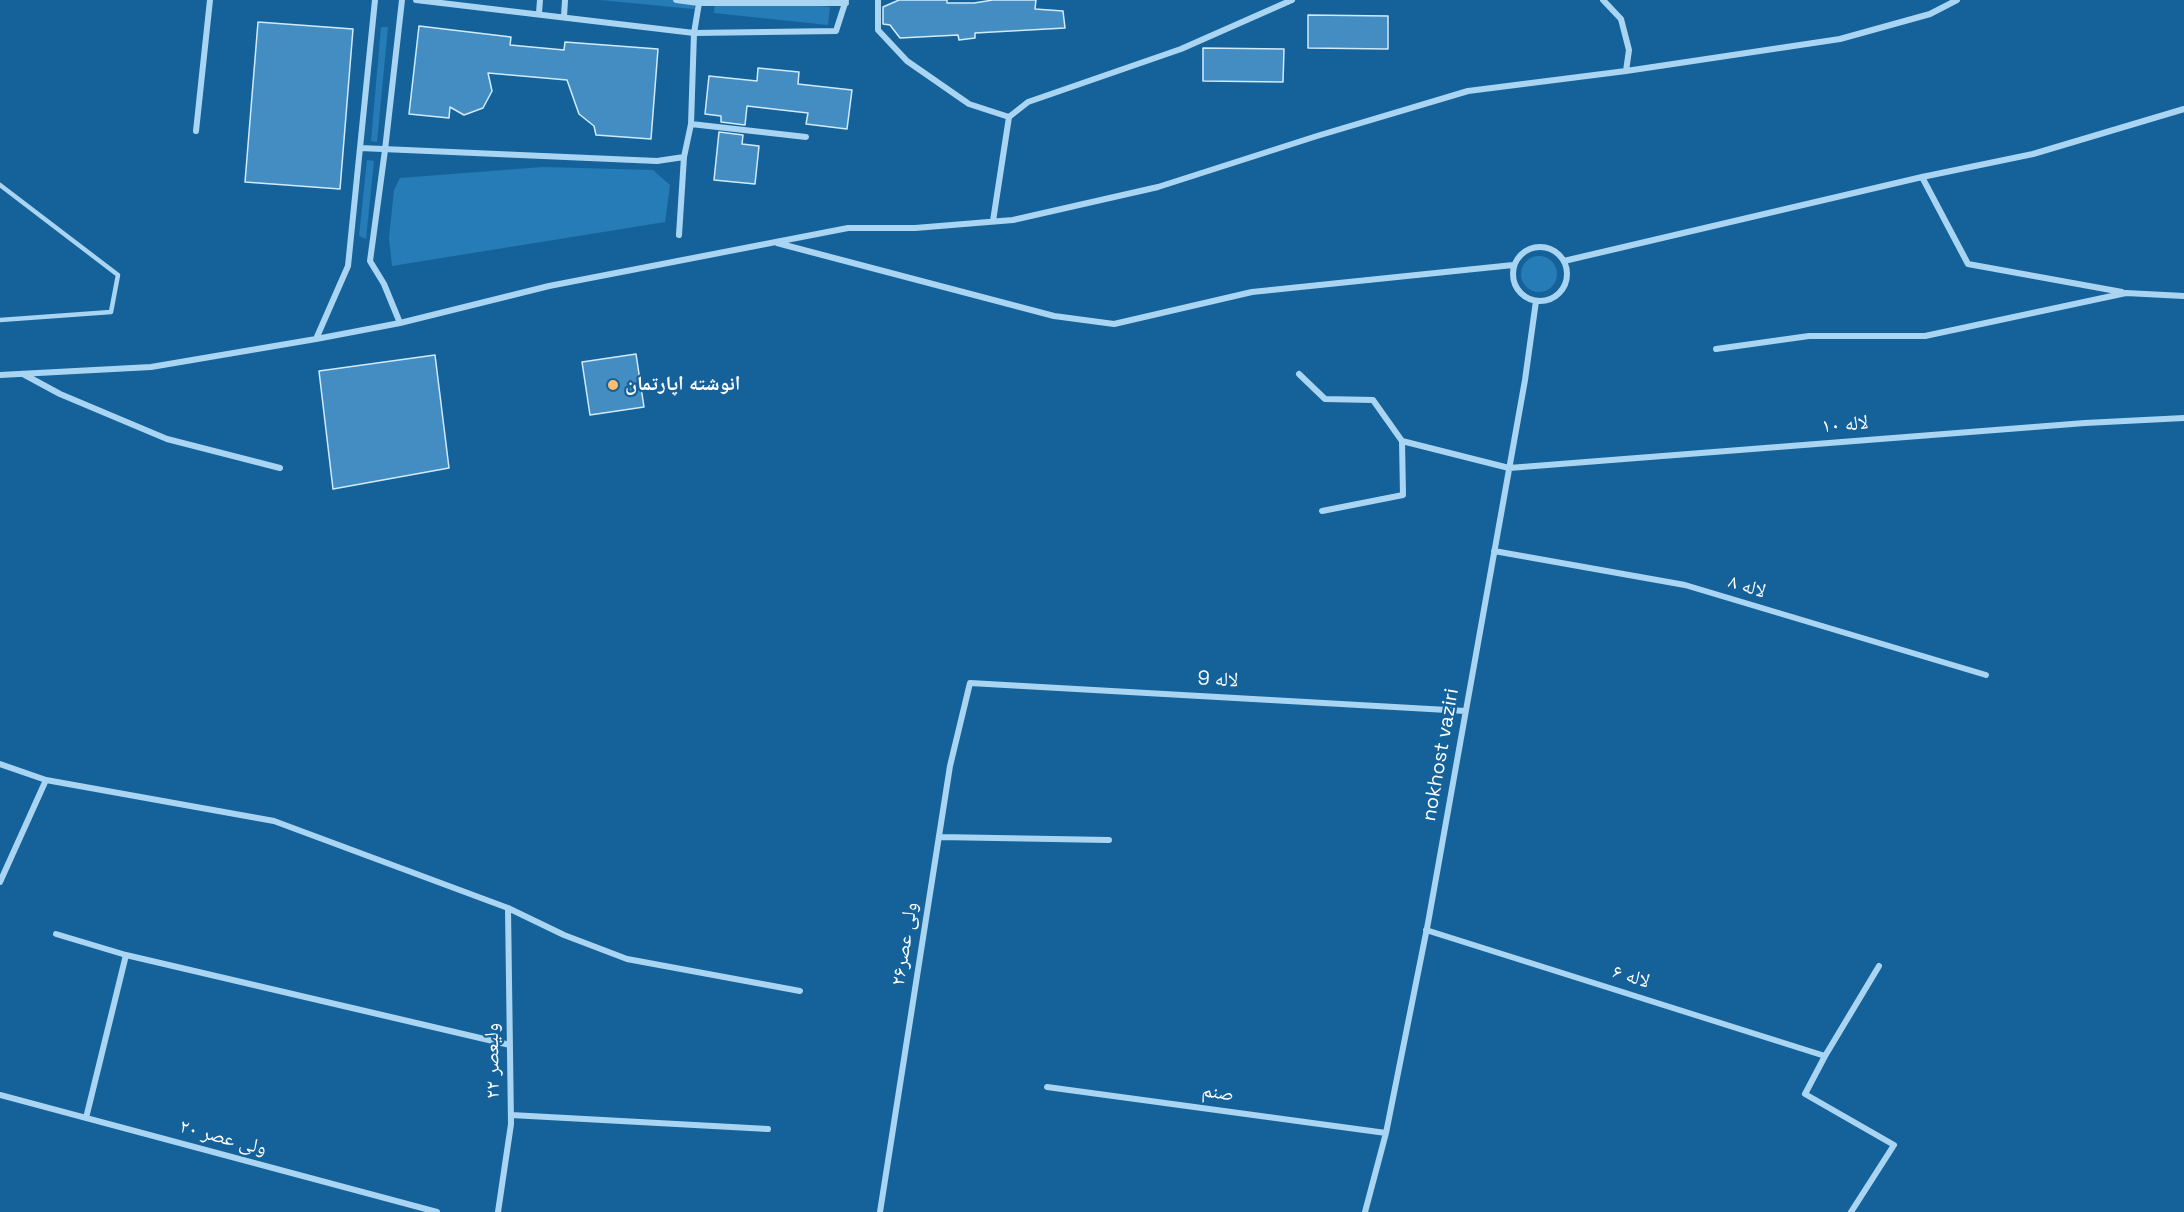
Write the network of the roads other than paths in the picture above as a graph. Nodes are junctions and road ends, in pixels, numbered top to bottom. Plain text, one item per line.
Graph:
1 (210, 0) edge
2 (375, 0) edge
3 (402, 0) edge
4 (416, 0) edge
5 (540, 0) edge
6 (565, 0) edge
7 (676, 0) edge
8 (878, 0) edge
9 (1292, 0) edge
10 (1603, 0) edge
11 (1957, 0) edge
12 (846, 2) edge
13 (699, 3) junction
14 (539, 14) junction
15 (564, 17) junction
16 (694, 33) junction
17 (1626, 71) junction
18 (2184, 109) edge
19 (1009, 117) junction
20 (691, 124) junction
21 (196, 131) dead end
22 (806, 137) dead end
23 (360, 148) junction
24 (385, 150) junction
25 (684, 157) junction
26 (1922, 177) junction
27 (0, 185) edge
28 (993, 221) junction
29 (679, 235) dead end
30 (774, 242) junction
31 (1564, 261) junction
32 (1513, 265) junction
33 (2127, 293) junction
34 (2184, 296) edge
35 (1536, 301) junction
36 (0, 320) edge
37 (400, 323) junction
38 (316, 339) junction
39 (1716, 349) dead end
40 (22, 374) junction
41 (1299, 374) dead end
42 (0, 375) edge
43 (2184, 418) edge
44 (1402, 441) junction
45 (280, 468) dead end
46 (1509, 468) junction
47 (1322, 511) dead end
48 (1494, 551) junction
49 (1986, 675) dead end
50 (970, 683) joint
51 (1465, 711) junction
52 (0, 764) edge
53 (46, 780) junction
54 (939, 837) junction
55 (1109, 840) dead end
56 (0, 882) edge
57 (508, 908) junction
58 (1426, 930) junction
59 (56, 934) dead end
60 (126, 955) junction
61 (1879, 966) dead end
62 (800, 991) dead end
63 (510, 1045) junction
64 (1825, 1056) junction
65 (1047, 1086) dead end
66 (0, 1095) edge
67 (511, 1115) junction
68 (86, 1118) junction
69 (768, 1129) dead end
70 (1386, 1133) junction
71 (437, 1212) edge
72 (498, 1212) edge
73 (880, 1212) edge
74 (1365, 1212) edge
75 (1851, 1212) edge

1 - 21 street
2 - 23 street
3 - 24 street
4 - 14 street
5 - 14 street
6 - 15 street
7 - 13 street
8 - 19 street
9 - 19 street
10 - 17 street
11 - 17 street
12 - 13 street
12 - 16 street
13 - 16 street
14 - 15 street
15 - 16 street
16 - 20 street
17 - 28 street
18 - 26 street
19 - 28 street
20 - 22 street
20 - 25 street
23 - 24 street
23 - 38 street
24 - 25 street
24 - 37 street
25 - 29 street
26 - 31 street
26 - 33 street
27 - 36 lane
28 - 30 street
30 - 32 street
30 - 37 street
31 - 32 street
31 - 35 street
32 - 35 street
33 - 34 street
33 - 39 street
35 - 46 street, nokhost vaziri
37 - 38 street
38 - 40 street
40 - 42 street
40 - 45 street
41 - 44 street
43 - 46 street, لاله ۱۰
44 - 46 street, لاله ۱۰
44 - 47 street
46 - 48 street, nokhost vaziri
48 - 49 street, لاله ۸
48 - 51 street, nokhost vaziri
50 - 51 street, لاله 9
50 - 54 street, ولی عصر۲۶
51 - 58 street, nokhost vaziri
52 - 53 street
53 - 56 street
53 - 57 street
54 - 55 street
54 - 73 street, ولی عصر۲۶
57 - 62 street
57 - 63 street, ولیعصر ۲۲
58 - 64 street, لاله ۶
58 - 70 street, nokhost vaziri
59 - 60 street
60 - 63 street
60 - 68 street
61 - 64 street
63 - 67 street, ولیعصر ۲۲
64 - 75 street
65 - 70 street, صنم
66 - 68 street, ولی عصر ۲۰
67 - 69 street
67 - 72 street, ولیعصر ۲۲
68 - 71 street, ولی عصر ۲۰
70 - 74 street, nokhost vaziri

